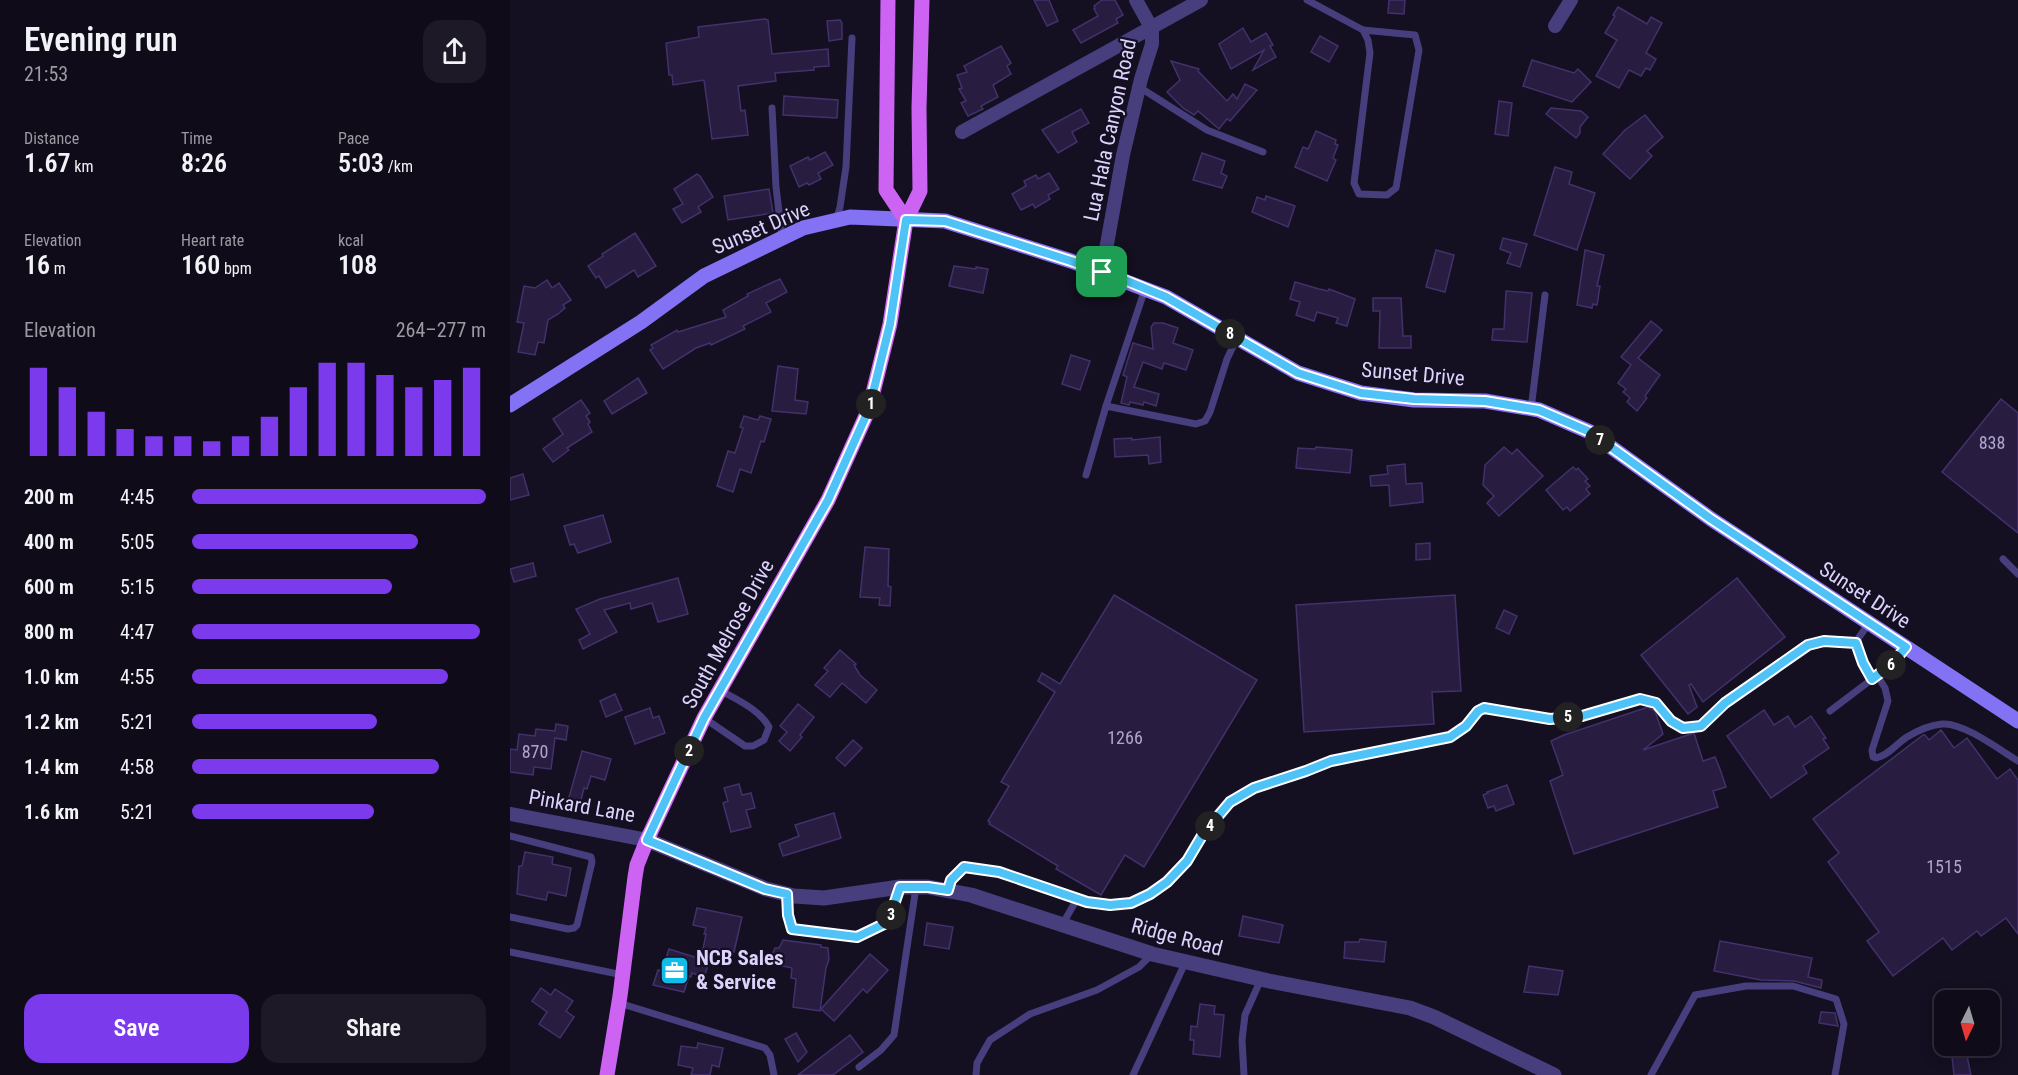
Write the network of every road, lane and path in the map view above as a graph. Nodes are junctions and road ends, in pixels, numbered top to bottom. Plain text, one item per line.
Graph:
1 (888, 0) edge
2 (922, 0) edge
3 (1136, 0) edge
4 (1201, 0) edge
5 (1307, 0) edge
6 (1571, 0) edge
7 (1555, 26) dead end
8 (1152, 29) junction
9 (1363, 30) junction
10 (852, 38) dead end
11 (1139, 87) junction
12 (772, 108) dead end
13 (962, 132) dead end
14 (1263, 152) dead end
15 (906, 220) junction
16 (836, 221) junction
17 (782, 238) junction
18 (1102, 272) junction
19 (1145, 289) junction
20 (1545, 295) dead end
21 (1237, 338) junction
22 (510, 405) edge
23 (1106, 406) junction
24 (1531, 409) junction
25 (1086, 475) dead end
26 (2003, 559) dead end
27 (2018, 574) edge
28 (1869, 623) junction
29 (1856, 643) junction
30 (1906, 647) junction
31 (1875, 677) junction
32 (720, 690) junction
33 (1830, 711) dead end
34 (704, 718) junction
35 (2018, 721) edge
36 (2018, 761) edge
37 (510, 814) edge
38 (510, 836) edge
39 (647, 840) junction
40 (900, 887) junction
41 (916, 887) junction
42 (948, 890) junction
43 (787, 894) junction
44 (1077, 899) junction
45 (510, 917) edge
46 (1062, 925) junction
47 (510, 952) edge
48 (1152, 954) junction
49 (1185, 962) junction
50 (623, 975) junction
51 (1261, 979) junction
52 (619, 1002) junction
53 (859, 1067) dead end
54 (608, 1075) edge
55 (774, 1075) edge
56 (976, 1075) edge
57 (1133, 1075) edge
58 (1244, 1075) edge
59 (1554, 1075) edge
60 (1651, 1075) edge
61 (1835, 1075) edge

1 - 15 main road
2 - 15 main road, South Melrose Drive
3 - 8 street, Lua Hala Canyon Road
4 - 8 street
5 - 9 lane
6 - 7 street
8 - 11 street, Lua Hala Canyon Road
8 - 13 street
9 - 9 lane
10 - 16 lane
11 - 14 lane
11 - 18 street, Lua Hala Canyon Road
12 - 17 lane
15 - 16 main road, Sunset Drive
15 - 18 main road, Sunset Drive
15 - 32 main road, South Melrose Drive
16 - 17 main road, Sunset Drive
17 - 22 main road, Sunset Drive
18 - 19 main road, Sunset Drive
19 - 21 main road, Sunset Drive
19 - 23 lane
20 - 24 lane
21 - 23 lane
21 - 24 main road, Sunset Drive
23 - 25 lane
24 - 28 main road, Sunset Drive
26 - 27 lane
28 - 29 lane
28 - 30 main road, Sunset Drive
29 - 31 lane
29 - 44 lane
30 - 31 lane
30 - 35 main road, Sunset Drive
31 - 33 lane
31 - 36 lane
32 - 34 main road, South Melrose Drive
32 - 34 lane
34 - 39 main road, South Melrose Drive
37 - 39 street, Pinkard Lane
38 - 45 lane
39 - 43 street, Ridge Road
39 - 50 main road, South Melrose Drive
40 - 41 street, Ridge Road
40 - 43 street, Ridge Road
40 - 43 lane
41 - 42 street, Ridge Road
41 - 53 lane
42 - 44 lane
42 - 46 street, Ridge Road
44 - 46 lane
46 - 48 street, Ridge Road
47 - 50 lane
48 - 49 street, Ridge Road
48 - 56 lane
49 - 51 street, Ridge Road
49 - 57 lane
50 - 52 main road, South Melrose Drive
51 - 58 lane
51 - 59 street, Ridge Road
52 - 54 main road, South Melrose Drive
52 - 55 lane
60 - 61 lane

